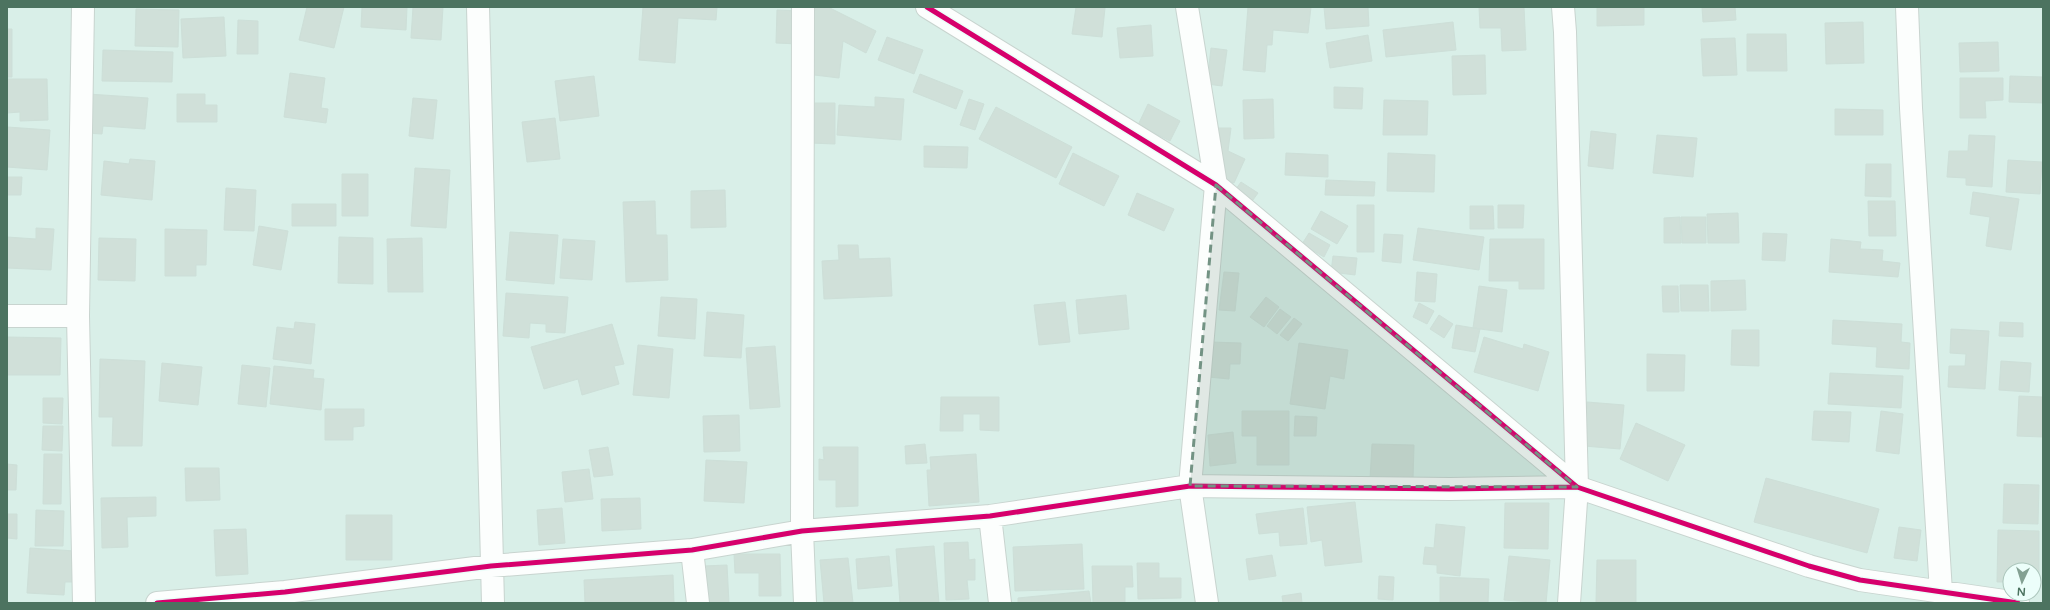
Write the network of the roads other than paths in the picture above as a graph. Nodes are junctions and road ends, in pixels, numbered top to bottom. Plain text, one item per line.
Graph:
1 (83, 7) edge
2 (478, 7) edge
3 (802, 7) edge
4 (927, 7) edge
5 (1187, 7) edge
6 (1563, 7) edge
7 (1907, 7) edge
8 (1216, 185) junction
9 (7, 316) edge
10 (78, 316) junction
11 (1190, 486) junction
12 (1577, 487) junction
13 (990, 516) junction
14 (802, 531) junction
15 (692, 550) junction
16 (491, 566) junction
17 (286, 597) edge
18 (1940, 598) edge
19 (84, 603) edge
20 (157, 603) edge
21 (493, 603) edge
22 (698, 603) edge
23 (805, 603) edge
24 (1000, 603) edge
25 (1206, 603) edge
26 (1569, 603) edge
27 (2018, 603) edge

1 - 10 street
2 - 16 street
3 - 14 street
4 - 8 street
5 - 8 street
6 - 12 street
7 - 18 street
8 - 11 street
8 - 12 street
9 - 10 street
10 - 19 street
11 - 12 street
11 - 13 street
11 - 25 street
12 - 18 street
12 - 26 street
13 - 14 street
13 - 24 street
14 - 15 street
14 - 23 street
15 - 16 street
15 - 22 street
16 - 17 street
16 - 21 street
17 - 20 street
18 - 27 street

